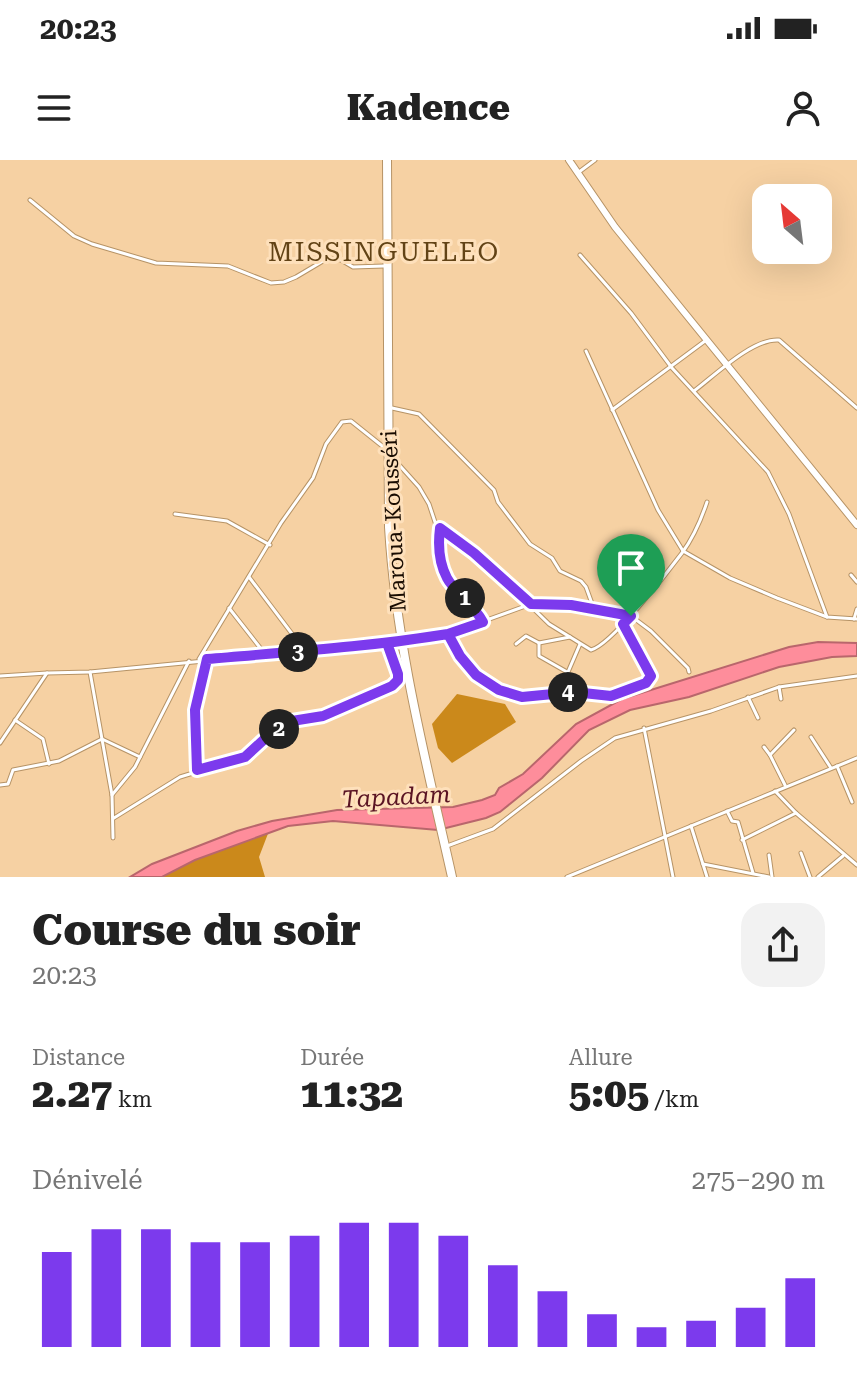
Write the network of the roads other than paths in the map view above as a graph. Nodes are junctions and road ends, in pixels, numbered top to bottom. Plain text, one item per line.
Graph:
1 (387, 160) edge
2 (569, 160) edge
3 (595, 160) edge
4 (578, 173) junction
5 (30, 200) dead end
6 (580, 255) dead end
7 (388, 266) junction
8 (706, 341) junction
9 (586, 351) dead end
10 (726, 366) junction
11 (672, 368) junction
12 (694, 391) junction
13 (388, 408) junction
14 (857, 408) edge
15 (612, 410) junction
16 (389, 453) junction
17 (707, 502) dead end
18 (175, 514) dead end
19 (857, 525) edge
20 (440, 528) junction
21 (270, 545) junction
22 (683, 551) junction
23 (851, 575) dead end
24 (249, 577) junction
25 (857, 582) edge
26 (531, 604) junction
27 (229, 608) junction
28 (857, 609) edge
29 (594, 610) junction
30 (631, 616) junction
31 (827, 617) junction
32 (856, 619) edge
33 (483, 622) junction
34 (623, 624) junction
35 (448, 634) junction
36 (570, 637) junction
37 (400, 642) junction
38 (387, 643) junction
39 (539, 643) junction
40 (516, 644) dead end
41 (580, 644) junction
42 (305, 651) junction
43 (265, 654) junction
44 (207, 659) junction
45 (198, 660) junction
46 (189, 661) junction
47 (90, 672) junction
48 (567, 672) junction
49 (689, 672) dead end
50 (47, 673) junction
51 (0, 676) edge
52 (857, 676) edge
53 (779, 687) junction
54 (559, 693) junction
55 (748, 697) junction
56 (781, 699) dead end
57 (758, 718) dead end
58 (14, 720) junction
59 (644, 728) junction
60 (794, 730) dead end
61 (811, 737) dead end
62 (102, 739) junction
63 (0, 743) edge
64 (764, 747) dead end
65 (770, 755) junction
66 (140, 757) junction
67 (857, 758) edge
68 (49, 764) junction
69 (837, 766) junction
70 (831, 768) junction
71 (197, 770) junction
72 (0, 785) edge
73 (786, 786) junction
74 (775, 791) junction
75 (112, 795) junction
76 (852, 802) dead end
77 (727, 811) junction
78 (796, 813) junction
79 (114, 818) junction
80 (691, 826) junction
81 (666, 836) junction
82 (113, 838) dead end
83 (742, 840) junction
84 (445, 846) junction
85 (801, 853) dead end
86 (769, 855) dead end
87 (844, 855) junction
88 (703, 864) junction
89 (857, 865) edge
90 (753, 873) junction
91 (452, 877) edge
92 (567, 877) edge
93 (673, 877) edge
94 (707, 877) edge
95 (770, 877) edge
96 (810, 877) edge
97 (818, 877) edge

1 - 7 highway, Maroua-Kousséri
2 - 4 main road
3 - 4 street
4 - 8 main road
5 - 7 street
6 - 11 street
7 - 13 highway, Maroua-Kousséri
8 - 10 main road
8 - 11 street
9 - 15 street
10 - 12 street
10 - 14 street
10 - 19 main road
11 - 12 street
11 - 15 street
12 - 31 street
13 - 16 highway, Maroua-Kousséri
13 - 29 street
15 - 22 street
16 - 20 street
16 - 21 street
16 - 37 highway, Maroua-Kousséri
17 - 22 street
18 - 21 street
20 - 26 street
20 - 33 street
21 - 24 street
22 - 30 street
22 - 31 street
23 - 25 street
24 - 27 street
24 - 42 street
26 - 29 street
26 - 33 street
26 - 36 street
27 - 43 street
27 - 45 street
28 - 32 street
29 - 30 street
30 - 34 street
30 - 49 street
31 - 32 street
33 - 35 street
34 - 41 street
34 - 54 street
35 - 37 street
35 - 54 street
36 - 39 street
36 - 41 street
37 - 38 street
37 - 84 highway, Maroua-Kousséri
38 - 42 street
38 - 71 street
39 - 40 street
39 - 48 street
41 - 48 street
42 - 43 street
43 - 44 street
44 - 45 street
44 - 71 street
45 - 46 street
46 - 47 street
46 - 66 street
47 - 50 street
47 - 62 street
48 - 54 street
50 - 51 street
50 - 58 street
52 - 53 street
53 - 55 street
53 - 56 street
55 - 57 street
55 - 59 street
58 - 63 street
58 - 68 street
59 - 81 street
59 - 84 street
60 - 65 street
61 - 70 street
62 - 66 street
62 - 68 street
62 - 75 street
64 - 65 street
65 - 73 street
66 - 75 street
67 - 69 street
68 - 72 street
69 - 70 street
69 - 76 street
70 - 73 street
71 - 79 street
73 - 74 street
74 - 77 street
74 - 78 street
75 - 79 street
77 - 80 street
77 - 83 street
78 - 83 street
78 - 87 street
79 - 82 street
80 - 81 street
80 - 88 street
81 - 92 street
81 - 93 street
83 - 90 street
84 - 91 highway, Maroua-Kousséri
85 - 96 street
86 - 95 street
87 - 89 street
87 - 97 street
88 - 90 street
88 - 94 street
90 - 95 street

